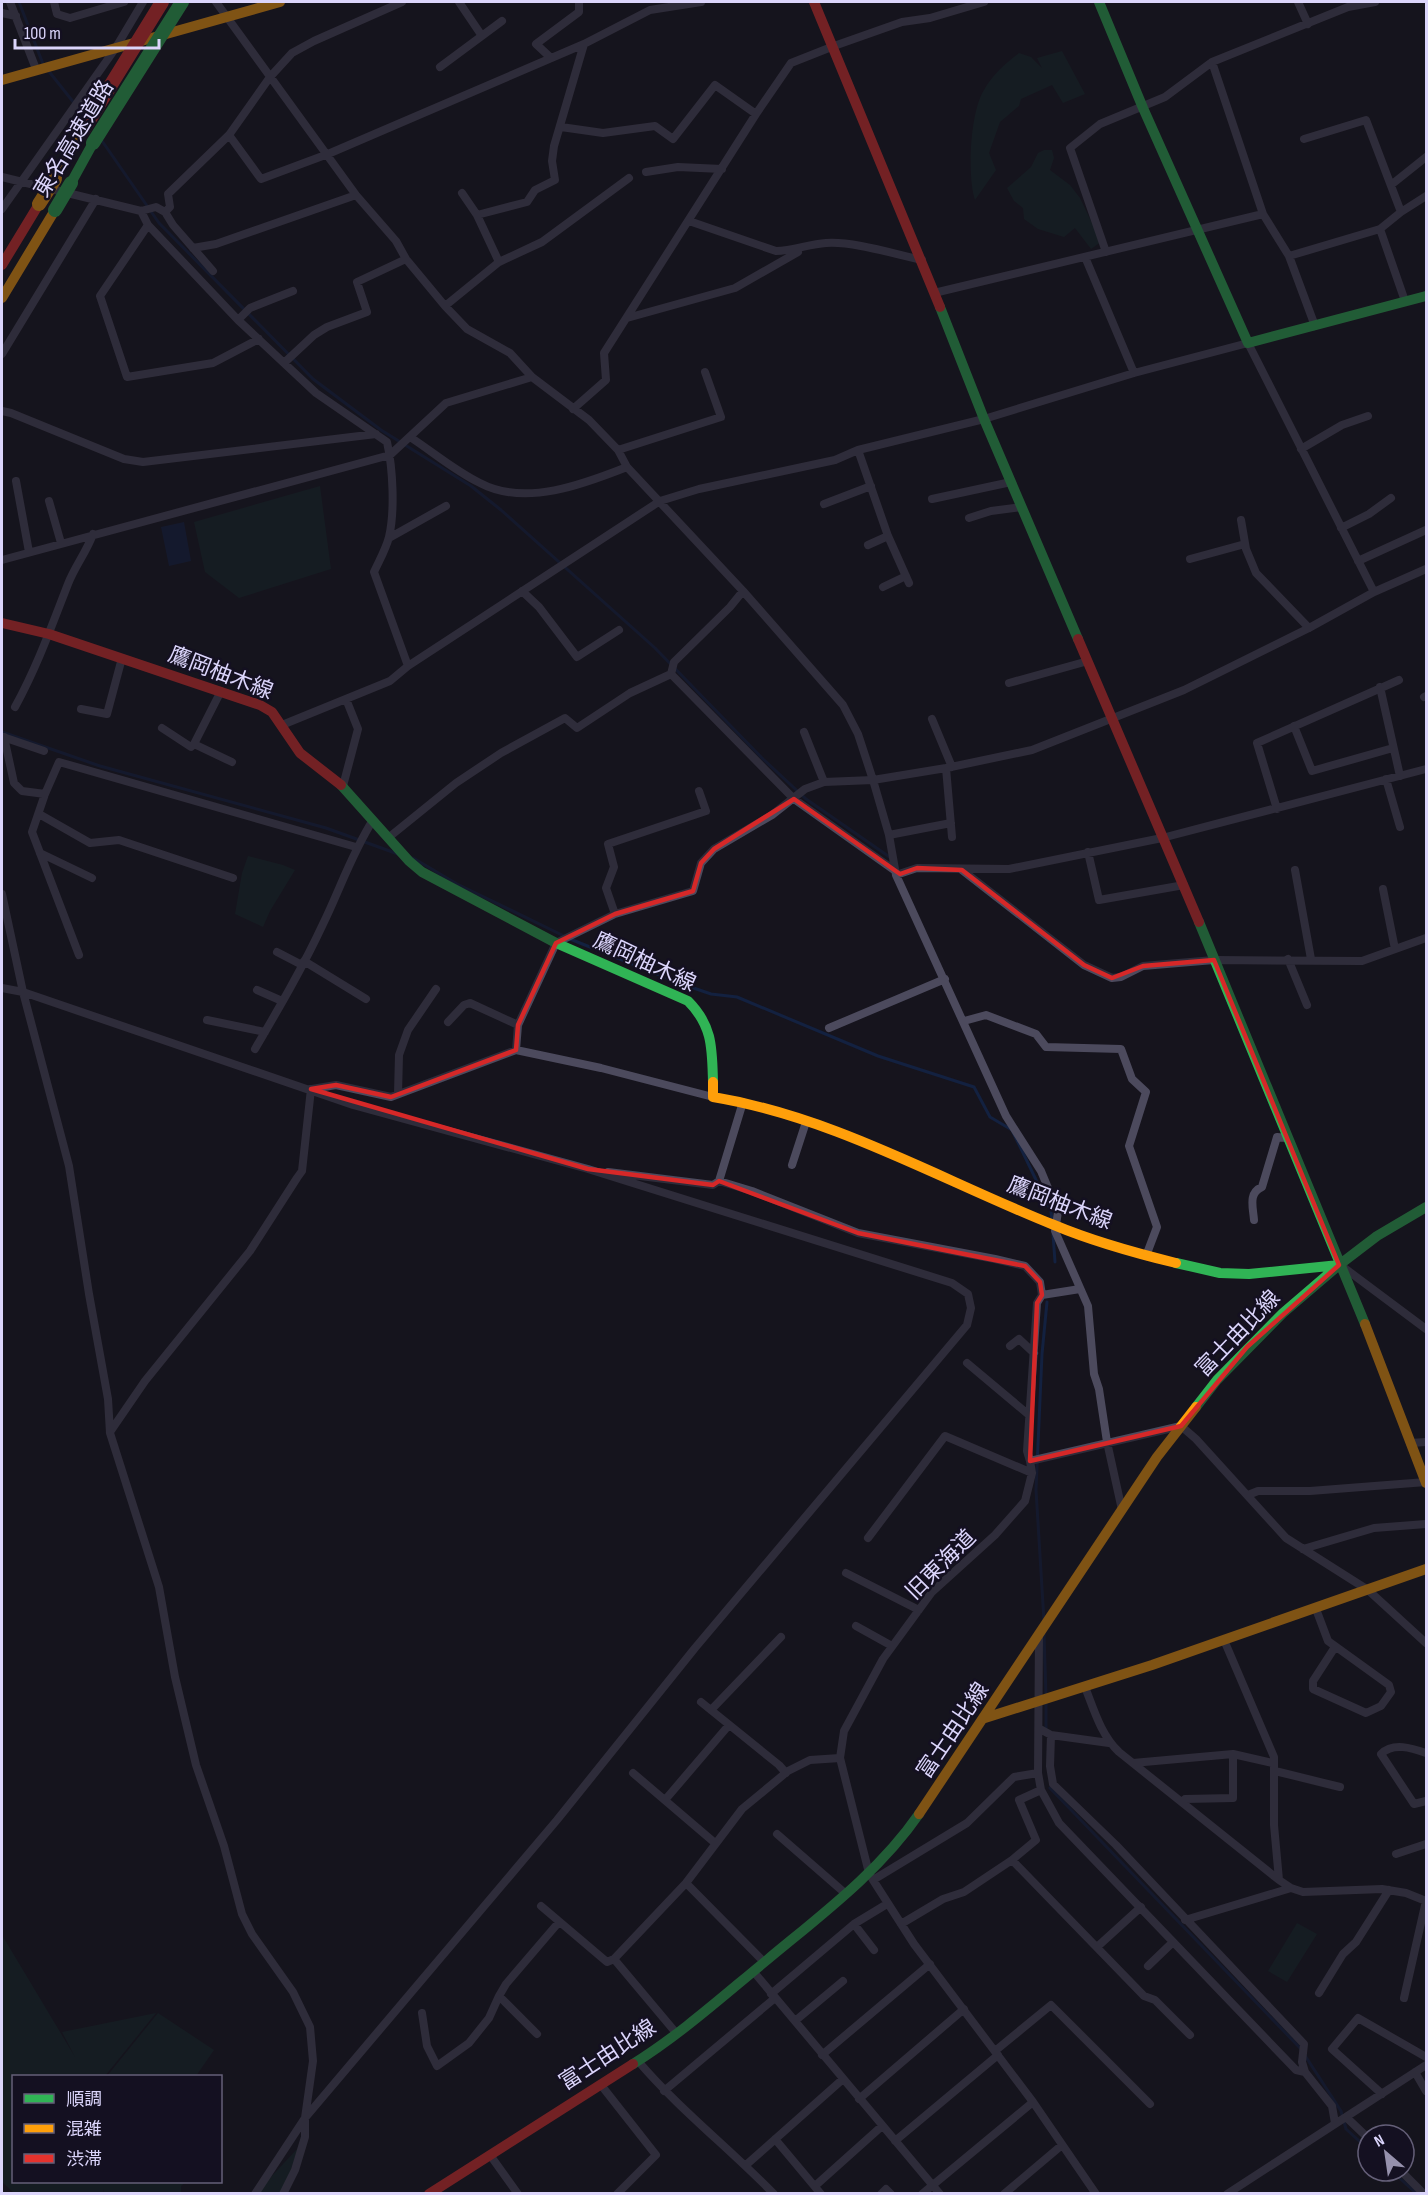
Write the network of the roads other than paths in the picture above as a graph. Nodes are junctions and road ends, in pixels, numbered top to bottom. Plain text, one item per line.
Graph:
1 (10, 2) edge
2 (54, 2) edge
3 (124, 2) edge
4 (143, 2) edge
5 (162, 2) edge
6 (182, 2) edge
7 (280, 2) edge
8 (402, 2) edge
9 (459, 2) edge
10 (579, 2) edge
11 (701, 2) edge
12 (817, 2) edge
13 (984, 2) edge
14 (1099, 2) edge
15 (1298, 2) edge
16 (1375, 2) edge
17 (222, 7) edge
18 (2, 13) edge
19 (16, 16) junction
20 (502, 21) dead end
21 (1308, 24) junction
22 (482, 36) junction
23 (584, 44) junction
24 (834, 46) junction
25 (115, 49) junction
26 (551, 58) junction
27 (1212, 62) junction
28 (440, 67) dead end
29 (36, 69) junction
30 (270, 77) junction
31 (2, 80) edge
32 (1143, 108) junction
33 (756, 114) junction
34 (561, 127) junction
35 (229, 135) junction
36 (1304, 139) dead end
37 (328, 154) junction
38 (1426, 157) edge
39 (722, 169) junction
40 (646, 172) dead end
41 (2, 177) edge
42 (629, 178) dead end
43 (19, 181) junction
44 (1391, 185) junction
45 (462, 192) dead end
46 (356, 195) junction
47 (1426, 196) edge
48 (96, 199) junction
49 (2, 209) edge
50 (142, 211) junction
51 (165, 212) junction
52 (1401, 212) junction
53 (1263, 214) junction
54 (477, 215) junction
55 (689, 221) junction
56 (148, 225) junction
57 (1380, 229) junction
58 (1196, 231) junction
59 (805, 248) junction
60 (193, 249) junction
61 (1106, 252) junction
62 (1289, 256) junction
63 (1085, 257) junction
64 (406, 259) junction
65 (922, 260) junction
66 (498, 262) junction
67 (2, 265) edge
68 (213, 271) dead end
69 (292, 291) dead end
70 (934, 293) junction
71 (1426, 296) edge
72 (2, 298) edge
73 (1405, 301) junction
74 (445, 306) junction
75 (239, 318) junction
76 (627, 318) junction
77 (1315, 326) junction
78 (259, 339) junction
79 (1248, 343) junction
80 (2, 354) edge
81 (284, 362) junction
82 (705, 372) dead end
83 (1134, 373) junction
84 (532, 377) junction
85 (573, 409) junction
86 (2, 411) edge
87 (1368, 416) dead end
88 (984, 419) junction
89 (376, 434) junction
90 (409, 438) junction
91 (1301, 448) junction
92 (618, 450) junction
93 (858, 450) junction
94 (390, 455) junction
95 (627, 467) junction
96 (16, 481) dead end
97 (1011, 483) junction
98 (871, 486) junction
99 (1390, 498) dead end
100 (932, 499) dead end
101 (49, 501) dead end
102 (660, 501) junction
103 (824, 504) dead end
104 (446, 506) dead end
105 (1022, 507) junction
106 (969, 518) dead end
107 (1241, 520) dead end
108 (1341, 528) junction
109 (1426, 530) edge
110 (93, 534) junction
111 (888, 536) junction
112 (389, 538) junction
113 (61, 543) junction
114 (1245, 544) junction
115 (868, 545) dead end
116 (29, 552) junction
117 (1190, 559) dead end
118 (2, 560) edge
119 (1358, 561) junction
120 (1426, 569) edge
121 (883, 588) dead end
122 (522, 591) junction
123 (743, 591) junction
124 (1374, 592) junction
125 (2, 622) edge
126 (1309, 628) junction
127 (619, 630) dead end
128 (49, 634) junction
129 (122, 658) junction
130 (1088, 661) junction
131 (408, 666) junction
132 (671, 673) junction
133 (1399, 680) dead end
134 (1009, 683) dead end
135 (1380, 687) junction
136 (221, 691) junction
137 (346, 699) junction
138 (15, 707) dead end
139 (81, 709) dead end
140 (1113, 718) junction
141 (932, 719) dead end
142 (282, 725) junction
143 (1294, 726) junction
144 (162, 728) dead end
145 (804, 732) dead end
146 (3, 737) edge
147 (195, 744) junction
148 (1394, 748) junction
149 (44, 751) dead end
150 (231, 762) dead end
151 (949, 768) junction
152 (1426, 769) edge
153 (1400, 776) junction
154 (873, 780) junction
155 (1386, 780) junction
156 (824, 782) junction
157 (343, 786) junction
158 (699, 791) dead end
159 (45, 794) junction
160 (794, 799) junction
161 (1277, 809) junction
162 (39, 814) junction
163 (373, 820) junction
164 (951, 823) junction
165 (1400, 827) dead end
166 (889, 834) junction
167 (952, 837) dead end
168 (388, 838) junction
169 (1162, 838) junction
170 (356, 847) junction
171 (1088, 852) junction
172 (40, 854) junction
173 (962, 870) junction
174 (1295, 870) dead end
175 (895, 871) junction
176 (92, 878) dead end
177 (233, 878) dead end
178 (1184, 885) junction
179 (1383, 890) dead end
180 (2, 894) edge
181 (615, 914) junction
182 (1426, 938) edge
183 (556, 943) junction
184 (1395, 949) junction
185 (277, 952) dead end
186 (78, 955) dead end
187 (1288, 959) junction
188 (1311, 959) junction
189 (1214, 960) junction
190 (303, 963) junction
191 (945, 979) junction
192 (2, 988) edge
193 (436, 989) dead end
194 (257, 990) dead end
195 (23, 992) junction
196 (366, 999) dead end
197 (282, 1001) junction
198 (1306, 1005) dead end
199 (207, 1020) dead end
200 (963, 1021) junction
201 (448, 1022) dead end
202 (518, 1025) junction
203 (829, 1028) dead end
204 (265, 1032) junction
205 (255, 1049) dead end
206 (516, 1050) junction
207 (311, 1089) junction
208 (398, 1094) junction
209 (713, 1097) junction
210 (743, 1102) junction
211 (806, 1122) junction
212 (1288, 1138) junction
213 (792, 1165) dead end
214 (588, 1169) junction
215 (719, 1180) junction
216 (1426, 1207) edge
217 (1254, 1220) dead end
218 (1055, 1226) junction
219 (1146, 1256) junction
220 (1340, 1265) junction
221 (1080, 1289) junction
222 (1042, 1295) junction
223 (1426, 1329) edge
224 (1010, 1346) dead end
225 (1034, 1353) junction
226 (967, 1363) dead end
227 (1029, 1415) junction
228 (1181, 1426) junction
229 (110, 1433) junction
230 (1107, 1442) junction
231 (1426, 1442) edge
232 (1410, 1443) junction
233 (1030, 1461) junction
234 (1032, 1473) junction
235 (1426, 1482) edge
236 (1248, 1495) junction
237 (1122, 1510) junction
238 (1426, 1524) edge
239 (868, 1538) dead end
240 (1303, 1549) junction
241 (1426, 1569) edge
242 (846, 1573) dead end
243 (1368, 1590) junction
244 (1317, 1609) junction
245 (919, 1610) junction
246 (856, 1626) dead end
247 (1039, 1635) junction
248 (781, 1637) dead end
249 (1224, 1640) junction
250 (1426, 1643) edge
251 (892, 1646) junction
252 (1335, 1647) junction
253 (1085, 1687) junction
254 (1041, 1701) junction
255 (701, 1702) dead end
256 (711, 1710) junction
257 (985, 1718) junction
258 (729, 1725) junction
259 (1040, 1729) junction
260 (1051, 1735) junction
261 (1109, 1743) junction
262 (1426, 1753) edge
263 (1233, 1754) junction
264 (840, 1758) junction
265 (1133, 1763) junction
266 (1274, 1767) junction
267 (633, 1773) dead end
268 (786, 1773) junction
269 (1038, 1773) junction
270 (1340, 1787) dead end
271 (1041, 1790) junction
272 (665, 1800) junction
273 (1426, 1801) edge
274 (1182, 1802) junction
275 (777, 1834) dead end
276 (715, 1843) junction
277 (1426, 1844) edge
278 (1396, 1854) dead end
279 (1012, 1860) junction
280 (871, 1876) junction
281 (1279, 1880) junction
282 (686, 1883) junction
283 (1290, 1888) junction
284 (1389, 1890) junction
285 (846, 1894) junction
286 (1426, 1900) edge
287 (887, 1904) junction
288 (541, 1906) dead end
289 (1141, 1907) junction
290 (1185, 1920) junction
291 (558, 1922) junction
292 (854, 1923) junction
293 (901, 1924) junction
294 (1173, 1942) junction
295 (1097, 1947) junction
296 (874, 1950) dead end
297 (614, 1959) junction
298 (930, 1964) junction
299 (1148, 1966) dead end
300 (758, 1967) junction
301 (843, 1981) dead end
302 (1319, 1993) dead end
303 (499, 1996) junction
304 (773, 1996) junction
305 (1404, 1998) dead end
306 (964, 2009) junction
307 (422, 2013) dead end
308 (795, 2021) junction
309 (537, 2034) dead end
310 (677, 2034) junction
311 (1190, 2035) dead end
312 (996, 2053) junction
313 (822, 2055) junction
314 (1426, 2057) edge
315 (638, 2061) junction
316 (1426, 2065) edge
317 (1305, 2072) junction
318 (1415, 2072) junction
319 (843, 2079) junction
320 (601, 2085) junction
321 (664, 2091) junction
322 (1426, 2091) edge
323 (1382, 2094) junction
324 (860, 2099) junction
325 (1033, 2102) junction
326 (1150, 2104) dead end
327 (1346, 2117) junction
328 (305, 2118) junction
329 (1335, 2123) junction
330 (882, 2126) junction
331 (1356, 2127) edge
332 (775, 2139) junction
333 (896, 2141) junction
334 (1062, 2145) junction
335 (490, 2155) junction
336 (746, 2165) junction
337 (933, 2184) junction
338 (815, 2186) junction
339 (255, 2193) edge
340 (283, 2193) edge
341 (429, 2193) edge
342 (518, 2193) edge
343 (617, 2193) edge
344 (774, 2193) edge
345 (821, 2193) edge
346 (881, 2193) edge
347 (891, 2193) edge
348 (922, 2193) edge
349 (940, 2193) edge
350 (1004, 2193) edge
351 (1096, 2193) edge
352 (1227, 2193) edge

1 - 19 street
2 - 3 street
4 - 25 street
5 - 67 main road, 東名高速道路, bridge
6 - 72 main road, 東名高速道路, bridge
7 - 17 main road
8 - 30 street
9 - 22 street
10 - 26 street
11 - 23 street
12 - 24 main road
13 - 24 street
14 - 32 main road
15 - 21 street
16 - 21 street
17 - 25 main road
17 - 30 street
18 - 19 street
19 - 29 street
20 - 22 street
21 - 27 street
22 - 28 street
23 - 26 street
23 - 34 street
24 - 33 street
24 - 65 main road
25 - 29 main road
25 - 43 street
26 - 37 street
27 - 32 street
27 - 53 street
29 - 31 main road
30 - 35 street
30 - 37 street
32 - 58 main road
32 - 61 street
33 - 34 street
33 - 39 street
34 - 54 street
35 - 37 street
35 - 51 street
36 - 44 street
37 - 46 street
38 - 44 street
39 - 40 street
39 - 55 street
41 - 43 street
42 - 66 street
43 - 48 street
43 - 49 street
44 - 52 street
45 - 54 street
46 - 60 street
46 - 64 street
47 - 52 street
48 - 50 street
48 - 80 street
50 - 51 street
50 - 56 street
51 - 60 street
52 - 57 street
53 - 58 street
53 - 62 street
54 - 66 street
55 - 59 street
55 - 76 street
56 - 75 street
56 - 78 street
57 - 62 street
57 - 73 street
58 - 61 street
58 - 79 main road
59 - 65 street
59 - 76 street
60 - 68 street
61 - 63 street
62 - 77 street
63 - 70 street
63 - 83 street
64 - 74 street
64 - 81 street
65 - 70 main road
66 - 74 street
69 - 75 street
70 - 88 main road
71 - 73 main road
73 - 77 main road
74 - 84 street
75 - 78 street
76 - 85 street
77 - 79 main road
78 - 81 street
79 - 83 street
79 - 91 street
81 - 89 street
82 - 92 street
83 - 88 street
84 - 85 street
84 - 90 street
85 - 92 street
86 - 89 street
87 - 91 street
88 - 93 street
88 - 97 main road
89 - 94 street
90 - 94 street
90 - 95 street
91 - 108 street
92 - 95 street
93 - 98 street
93 - 102 street
94 - 110 street
94 - 112 street
95 - 102 street
96 - 116 street
97 - 100 street
97 - 105 main road
98 - 103 street
98 - 111 street
99 - 108 street
101 - 113 street
102 - 122 street
102 - 123 street
104 - 112 street
105 - 106 street
105 - 130 main road
107 - 114 street
108 - 119 street
109 - 119 street
110 - 113 street
110 - 128 street
111 - 115 street
111 - 121 street
112 - 131 street
113 - 116 street
114 - 117 street
114 - 126 street
116 - 118 street
119 - 124 street
120 - 124 street
122 - 127 street
122 - 131 street
123 - 132 street
123 - 154 street
124 - 126 street
125 - 128 main road, 鷹岡柚木線
126 - 140 street
128 - 129 main road, 鷹岡柚木線
128 - 138 street
129 - 136 main road, 鷹岡柚木線
129 - 139 street
130 - 134 street
130 - 140 main road
131 - 137 street
132 - 160 street
132 - 168 street
133 - 135 street
135 - 143 street
135 - 148 street
136 - 142 main road, 鷹岡柚木線
136 - 147 street
137 - 142 street
137 - 157 street
140 - 151 street
140 - 169 main road
141 - 151 street
142 - 157 main road, 鷹岡柚木線
143 - 148 street
143 - 161 street
144 - 147 street
145 - 156 street
146 - 149 street
146 - 159 street
147 - 150 street
148 - 153 street
151 - 154 street
151 - 164 street
152 - 153 street
153 - 155 street
154 - 156 street
154 - 166 street
155 - 161 street
155 - 165 street
156 - 160 street
157 - 163 main road, 鷹岡柚木線
158 - 181 street
159 - 162 street
159 - 170 street
160 - 175 street
160 - 181 street
161 - 169 street
162 - 172 street
162 - 177 street
163 - 168 main road, 鷹岡柚木線
163 - 170 street
164 - 166 street
164 - 167 street
166 - 175 street
168 - 183 main road, 鷹岡柚木線
169 - 171 street
169 - 178 main road
170 - 190 street
171 - 173 street
171 - 178 street
172 - 176 street
172 - 186 street
173 - 175 street
173 - 189 street
174 - 188 street
175 - 191 street
178 - 189 main road
179 - 184 street
180 - 195 street
181 - 183 street
182 - 184 street
183 - 202 street
183 - 209 main road, 鷹岡柚木線
184 - 188 street
185 - 190 street
187 - 188 street
187 - 189 street
187 - 198 street
189 - 212 main road
190 - 196 street
190 - 197 street
191 - 200 street
191 - 203 street
192 - 195 street
193 - 208 street
194 - 197 street
195 - 207 street
195 - 229 street
197 - 204 street
199 - 204 street
200 - 218 street
200 - 219 street
201 - 202 street
202 - 206 street
204 - 205 street
206 - 208 street
206 - 209 street
207 - 208 street
207 - 214 street
207 - 229 street
209 - 210 main road, 鷹岡柚木線
210 - 211 main road, 鷹岡柚木線
210 - 215 street
211 - 213 street
211 - 218 main road, 鷹岡柚木線
212 - 217 street
212 - 220 main road
214 - 215 street
214 - 328 street
215 - 222 street
216 - 220 main road, 富士由比線
218 - 219 main road, 鷹岡柚木線
218 - 221 street
219 - 220 main road, 鷹岡柚木線
220 - 223 street
220 - 228 main road, 富士由比線
220 - 232 main road
221 - 222 street
221 - 230 street
222 - 225 street, 旧東海道
224 - 225 street
225 - 227 street, 旧東海道
226 - 227 street
227 - 233 street, 旧東海道
228 - 230 street
228 - 236 street
228 - 237 main road, 富士由比線
229 - 328 street
230 - 233 street
230 - 237 street
231 - 232 street
232 - 235 main road
233 - 234 street, 旧東海道
234 - 239 street
234 - 245 street, 旧東海道
235 - 236 street
236 - 240 street
237 - 247 main road, 富士由比線
238 - 240 street
240 - 243 street
241 - 243 main road
242 - 245 street
243 - 244 main road
243 - 250 street
244 - 249 main road
244 - 252 street
245 - 251 street, 旧東海道
246 - 251 street
247 - 254 street
247 - 257 main road, 富士由比線
248 - 256 street
249 - 253 main road
249 - 266 street
251 - 264 street, 旧東海道
252 - 252 street
253 - 254 main road
253 - 261 street
254 - 257 main road
254 - 259 street
255 - 256 street
256 - 258 street
257 - 280 main road, 富士由比線
258 - 268 street
258 - 272 street
259 - 260 street
259 - 269 street
260 - 261 street
260 - 290 street
261 - 265 street
262 - 273 street
263 - 265 street
263 - 266 street
263 - 274 street
264 - 268 street
264 - 280 street, 旧東海道
265 - 274 street
266 - 270 street
266 - 281 street
267 - 272 street
268 - 276 street
269 - 271 street
269 - 280 street
271 - 279 street
271 - 289 street
272 - 276 street
274 - 281 street
275 - 285 street
276 - 282 street
277 - 278 street
279 - 293 street
279 - 295 street
280 - 285 main road, 富士由比線
280 - 287 street, 旧東海道
281 - 283 street
282 - 297 street
282 - 300 street
283 - 284 street
283 - 290 street
284 - 286 street
284 - 302 street
285 - 300 main road, 富士由比線
286 - 305 street
287 - 292 street
287 - 293 street, 旧東海道
288 - 291 street
289 - 294 street
289 - 295 street
290 - 317 street
291 - 297 street
291 - 303 street
292 - 296 street
292 - 304 street
293 - 298 street, 旧東海道
294 - 299 street
294 - 317 street
295 - 311 street
297 - 310 street
298 - 306 street, 旧東海道
298 - 313 street
300 - 304 street
300 - 310 main road, 富士由比線
301 - 308 street
303 - 307 street
303 - 309 street
304 - 308 street
304 - 321 street
306 - 312 street, 旧東海道
306 - 324 street
308 - 313 street
310 - 315 main road, 富士由比線
312 - 325 street, 旧東海道
312 - 326 street
312 - 333 street
313 - 319 street
314 - 323 street
315 - 320 main road, 富士由比線
315 - 321 street
316 - 318 street
317 - 329 street
318 - 322 street
318 - 323 street
319 - 324 street
319 - 332 street
320 - 335 main road, 富士由比線
320 - 343 street
321 - 336 street
323 - 327 street
324 - 330 street
325 - 334 street, 旧東海道
325 - 337 street
327 - 329 street
327 - 331 street
328 - 339 street
328 - 340 street
329 - 352 street
330 - 333 street
330 - 338 street
332 - 336 street
332 - 338 street
333 - 337 street
334 - 350 street
334 - 351 street, 旧東海道
335 - 341 main road, 富士由比線
335 - 342 street
336 - 344 street
337 - 348 street
337 - 349 street
338 - 345 street
346 - 347 street

